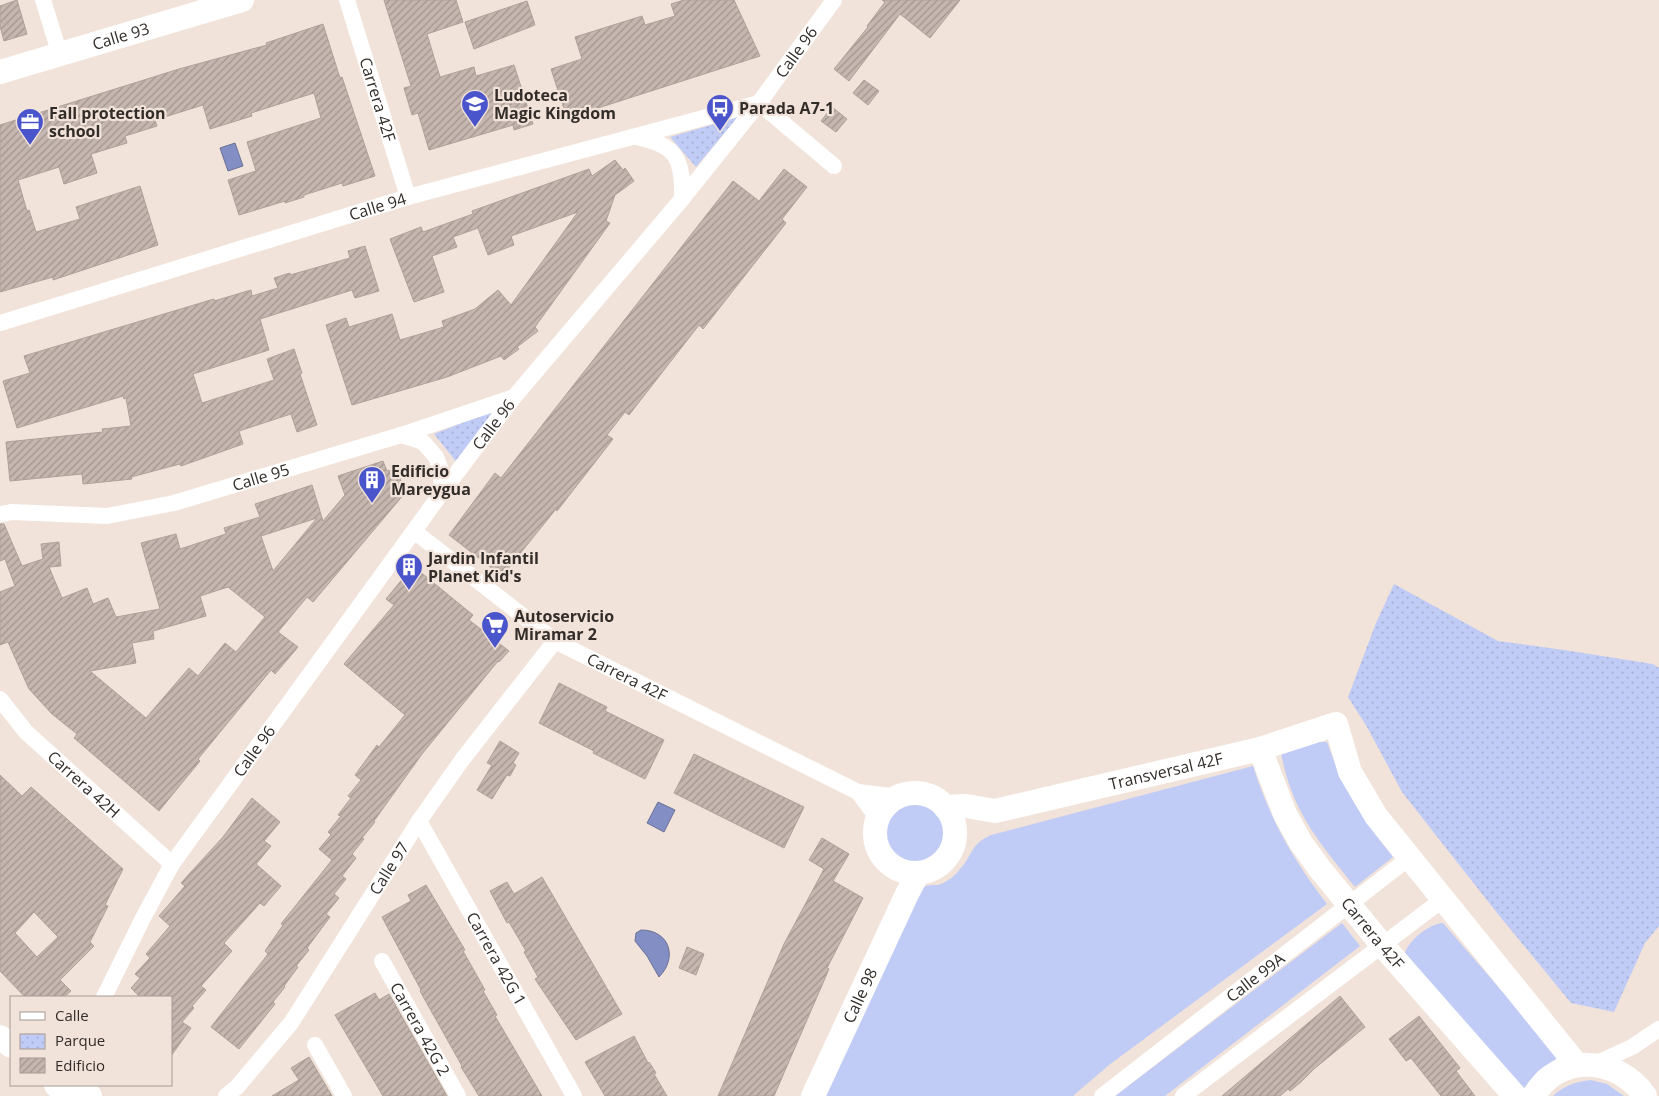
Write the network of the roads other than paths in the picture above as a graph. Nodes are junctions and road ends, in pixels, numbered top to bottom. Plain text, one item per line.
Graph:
1 (43, 0) edge
2 (242, 0) edge
3 (347, 0) edge
4 (834, 0) edge
5 (60, 55) junction
6 (0, 72) edge
7 (759, 103) junction
8 (634, 137) junction
9 (834, 166) dead end
10 (408, 197) junction
11 (682, 199) junction
12 (0, 323) edge
13 (514, 397) junction
14 (401, 435) junction
15 (440, 495) junction
16 (0, 514) edge
17 (415, 532) junction
18 (555, 641) junction
19 (0, 699) edge
20 (1260, 749) junction
21 (858, 792) junction
22 (898, 797) junction
23 (945, 807) junction
24 (995, 811) junction
25 (878, 819) junction
26 (419, 821) junction
27 (954, 839) junction
28 (1409, 858) junction
29 (172, 864) junction
30 (908, 871) junction
31 (1442, 900) junction
32 (1349, 905) junction
33 (1383, 946) junction
34 (382, 961) dead end
35 (104, 996) edge
36 (1659, 1029) edge
37 (0, 1037) edge
38 (10, 1045) edge
39 (315, 1045) dead end
40 (1585, 1065) junction
41 (64, 1088) edge
42 (90, 1096) edge
43 (226, 1096) edge
44 (344, 1096) edge
45 (458, 1096) edge
46 (574, 1096) edge
47 (813, 1096) edge
48 (1102, 1096) edge
49 (1183, 1096) edge
50 (1515, 1096) edge
51 (1534, 1096) edge
52 (1645, 1096) edge

1 - 5 street
2 - 5 street, Calle 93
3 - 10 street, Carrera 42F
4 - 7 street, Calle 96
5 - 6 street, Calle 93
7 - 8 street, Calle 94
7 - 9 street
7 - 11 street, Calle 96
8 - 10 street, Calle 94
8 - 11 street
10 - 12 street, Calle 94
11 - 13 street, Calle 96
13 - 14 street, Calle 95
13 - 15 street, Calle 96
14 - 15 street
14 - 16 street, Calle 95
15 - 17 street, Calle 96
17 - 18 street, Carrera 42F
17 - 29 street, Calle 96
18 - 21 street, Carrera 42F
18 - 26 street, Calle 97
19 - 29 street, Carrera 42H
20 - 24 street, Transversal 42F
20 - 28 street, Transversal 42F
20 - 32 street, Carrera 42F
21 - 22 street, Carrera 42F
21 - 25 street, Carrera 42F
22 - 23 street
22 - 25 street
23 - 24 street, Transversal 42F
23 - 27 street
24 - 27 street, Transversal 42F
25 - 30 street
26 - 43 street, Calle 97
26 - 46 street, Carrera 42G 1
27 - 30 street
28 - 31 street
28 - 32 street, Calle 99A
29 - 35 street, Calle 96
30 - 47 street, Calle 98
31 - 33 street
31 - 40 street
32 - 33 street, Carrera 42F
32 - 48 street, Calle 99A
33 - 49 street
33 - 50 street, Carrera 42F
34 - 45 street, Carrera 42G 2
36 - 40 street
37 - 38 street
39 - 44 street
40 - 51 street
40 - 52 street
41 - 42 street

